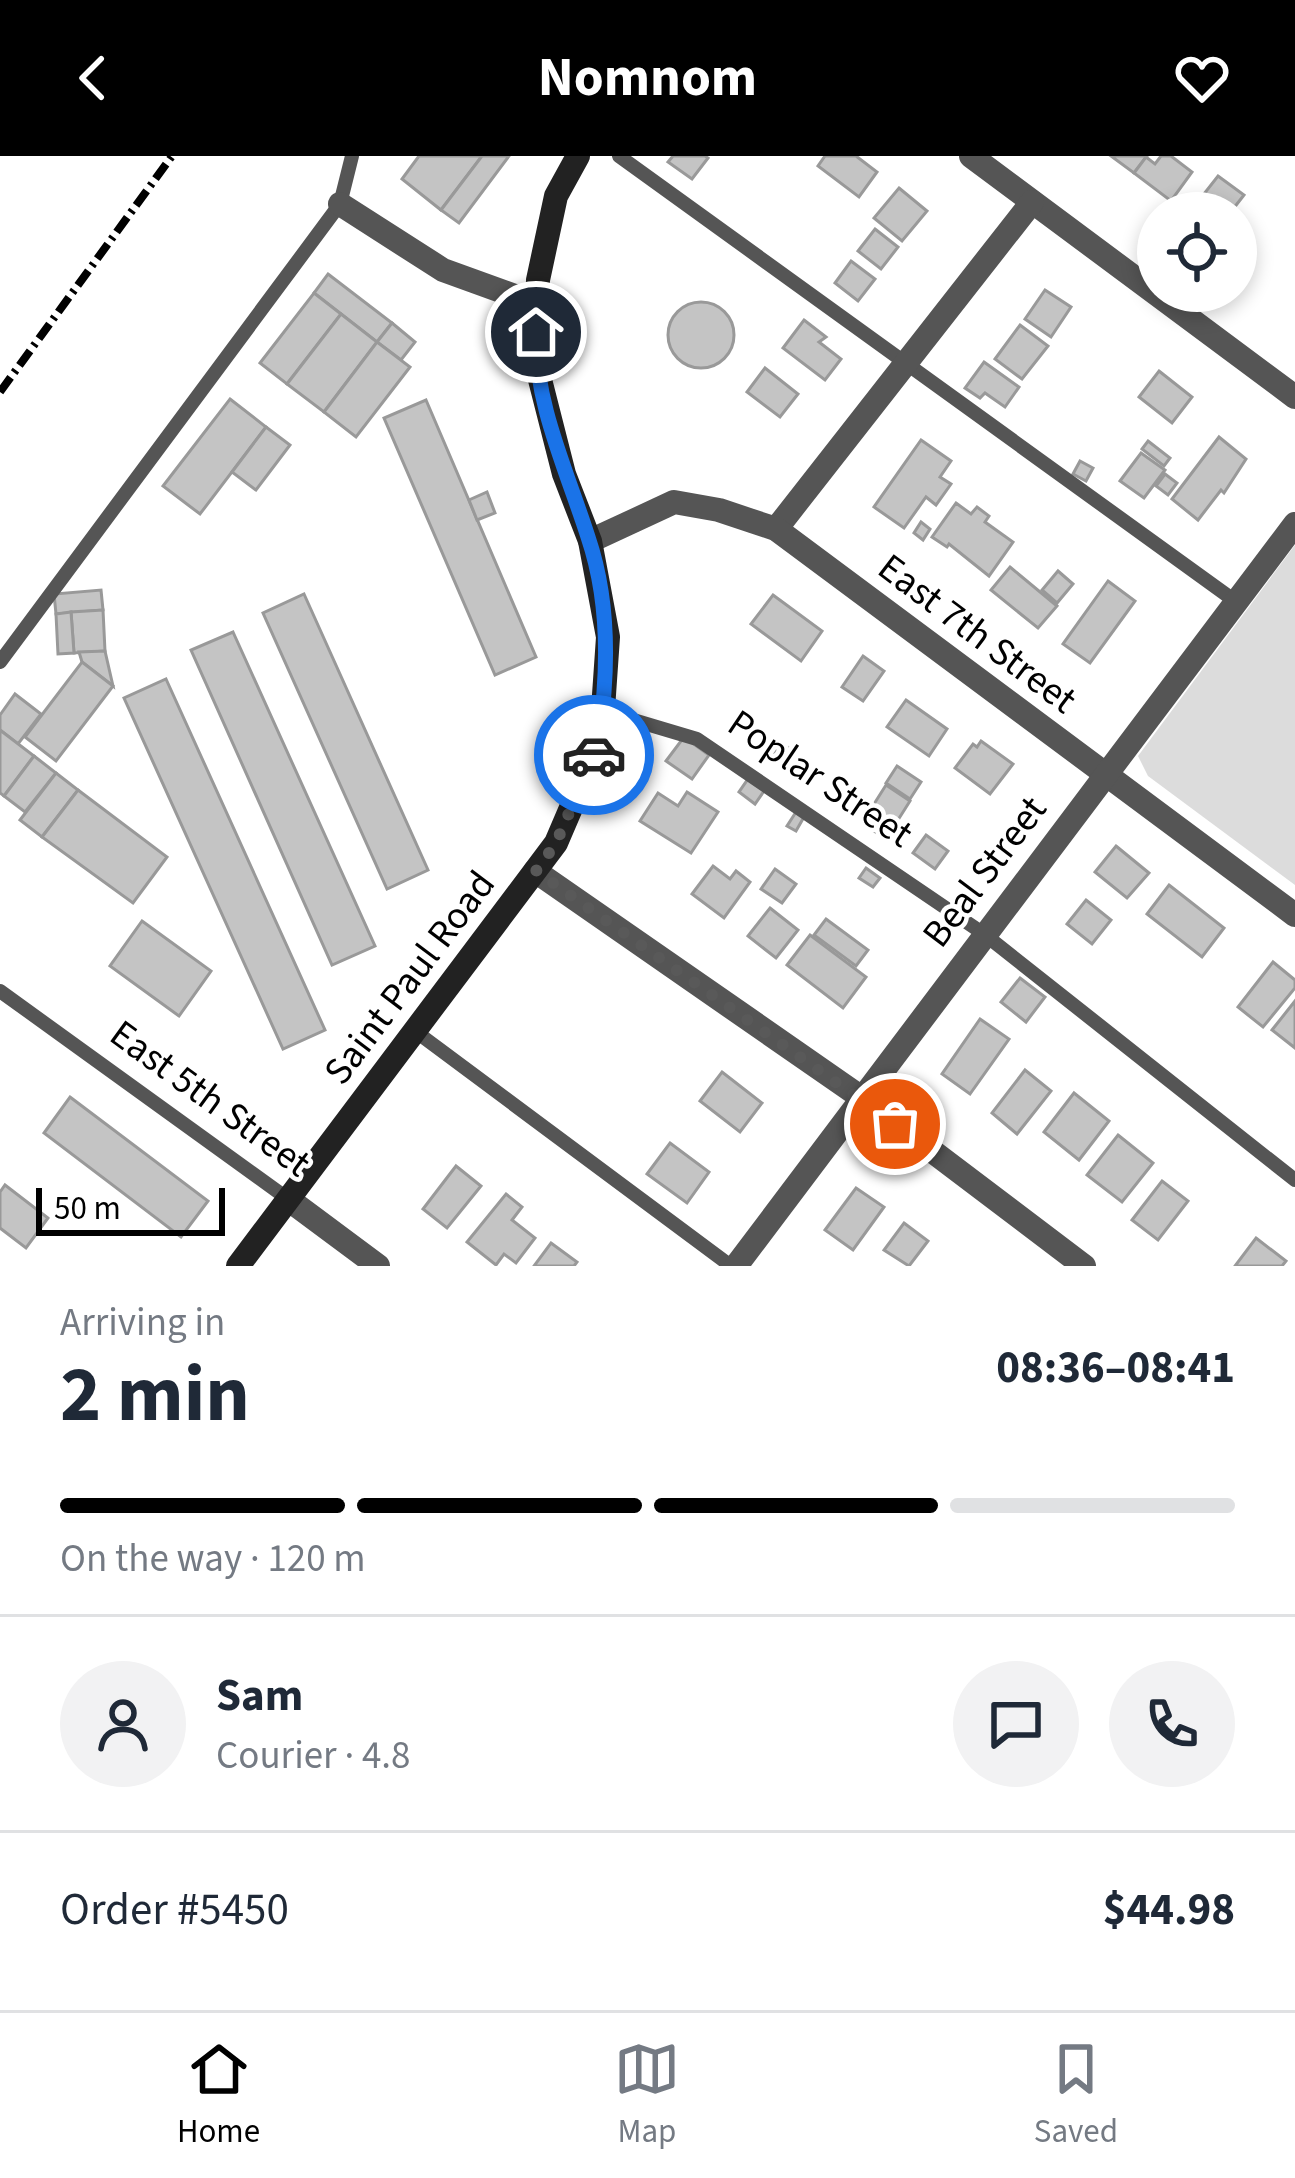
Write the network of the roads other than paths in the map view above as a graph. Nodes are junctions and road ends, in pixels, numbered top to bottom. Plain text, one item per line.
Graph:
1 (352, 156) edge
2 (578, 156) edge
3 (619, 156) edge
4 (971, 156) edge
5 (1032, 202) junction
6 (340, 204) junction
7 (537, 304) junction
8 (906, 363) junction
9 (1295, 397) edge
10 (1295, 524) edge
11 (776, 529) junction
12 (590, 541) junction
13 (1235, 602) junction
14 (0, 662) edge
15 (603, 711) junction
16 (1104, 773) junction
17 (536, 871) junction
18 (1295, 915) edge
19 (984, 934) junction
20 (0, 991) edge
21 (415, 1031) junction
22 (862, 1098) junction
23 (1295, 1180) edge
24 (288, 1199) junction
25 (238, 1266) edge
26 (378, 1266) edge
27 (734, 1266) edge
28 (1084, 1266) edge

1 - 6 lane
2 - 7 main road, Saint Paul Road
3 - 8 lane
4 - 5 street
5 - 8 street
5 - 9 street
6 - 7 street
6 - 14 lane
7 - 12 main road, Saint Paul Road
8 - 11 street
8 - 13 lane
10 - 13 street, Beal Street
11 - 12 street, East 7th Street
11 - 16 street, East 7th Street
12 - 15 main road, Saint Paul Road
13 - 16 street, Beal Street
15 - 17 main road, Saint Paul Road
15 - 19 lane, Poplar Street
16 - 18 street, East 7th Street
16 - 19 street, Beal Street
17 - 21 main road, Saint Paul Road
17 - 22 street
19 - 22 street, Beal Street
19 - 23 lane, Poplar Street
20 - 24 lane, East 5th Street
21 - 24 main road, Saint Paul Road
21 - 27 lane
22 - 27 street, Beal Street
22 - 28 street
24 - 25 main road, Saint Paul Road
24 - 26 street, East 5th Street

